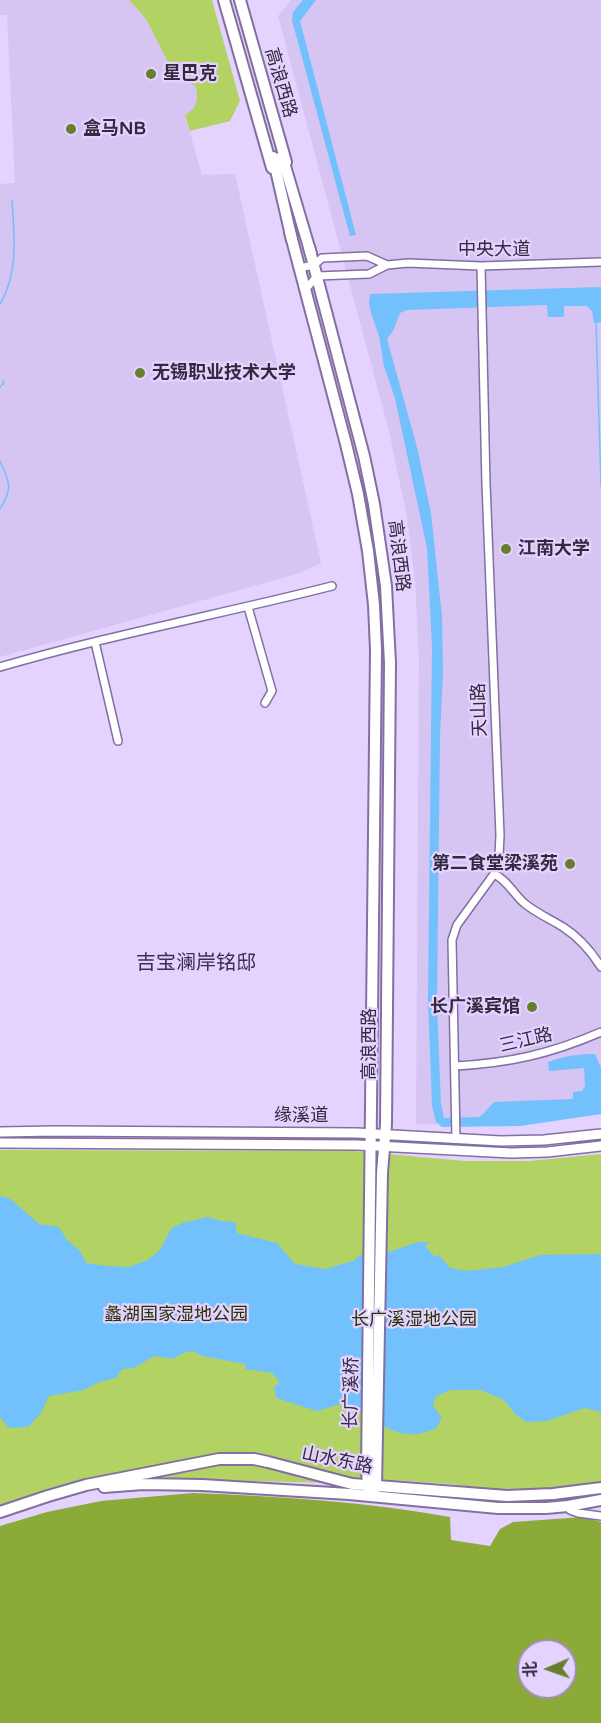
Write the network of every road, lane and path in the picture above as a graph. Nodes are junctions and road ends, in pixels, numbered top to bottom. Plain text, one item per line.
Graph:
1 (224, 0) edge
2 (240, 1) edge
3 (292, 240) junction
4 (311, 254) junction
5 (601, 262) edge
6 (387, 265) junction
7 (480, 266) junction
8 (299, 268) junction
9 (316, 271) junction
10 (305, 290) junction
11 (332, 586) dead end
12 (248, 607) junction
13 (95, 642) junction
14 (0, 667) edge
15 (265, 703) dead end
16 (118, 741) dead end
17 (494, 874) junction
18 (601, 968) edge
19 (601, 1032) edge
20 (455, 1066) junction
21 (0, 1132) edge
22 (370, 1134) junction
23 (601, 1134) edge
24 (386, 1135) junction
25 (456, 1136) junction
26 (0, 1143) edge
27 (370, 1146) junction
28 (385, 1146) junction
29 (601, 1146) edge
30 (376, 1172) junction
31 (601, 1488) edge
32 (372, 1489) junction
33 (71, 1490) junction
34 (601, 1500) edge
35 (568, 1506) junction
36 (0, 1512) edge
37 (601, 1516) edge

1 - 3 main road, 高浪西路
2 - 4 main road, 高浪西路
3 - 4 main road
3 - 8 main road, 高浪西路
4 - 9 main road, 高浪西路
5 - 7 street, 中央大道
6 - 7 street, 中央大道
6 - 9 street
6 - 9 street
7 - 17 street, 天山路
8 - 9 street
8 - 10 main road, 高浪西路
9 - 10 street
9 - 24 main road, 高浪西路
10 - 22 main road, 高浪西路
11 - 12 street
12 - 13 street
12 - 15 street
13 - 14 street
13 - 16 street
17 - 18 street
17 - 20 street, 天山路
19 - 20 street, 三江路
20 - 25 street, 天山路
21 - 22 main road, 缘溪道
22 - 24 main road, 缘溪道
22 - 27 main road, 高浪西路
23 - 25 main road, 缘溪道
24 - 25 main road, 缘溪道
24 - 28 main road, 高浪西路
26 - 27 main road, 缘溪道
27 - 28 main road, 缘溪道
27 - 30 main road, 高浪西路
28 - 29 main road, 缘溪道
28 - 30 main road, 高浪西路
30 - 32 main road, 长广溪桥
31 - 32 main road, 山水东路
32 - 33 main road, 山水东路
32 - 33 main road, 山水东路
32 - 35 main road, 山水东路
33 - 36 main road, 山水东路
34 - 35 main road, 山水东路
35 - 37 street

